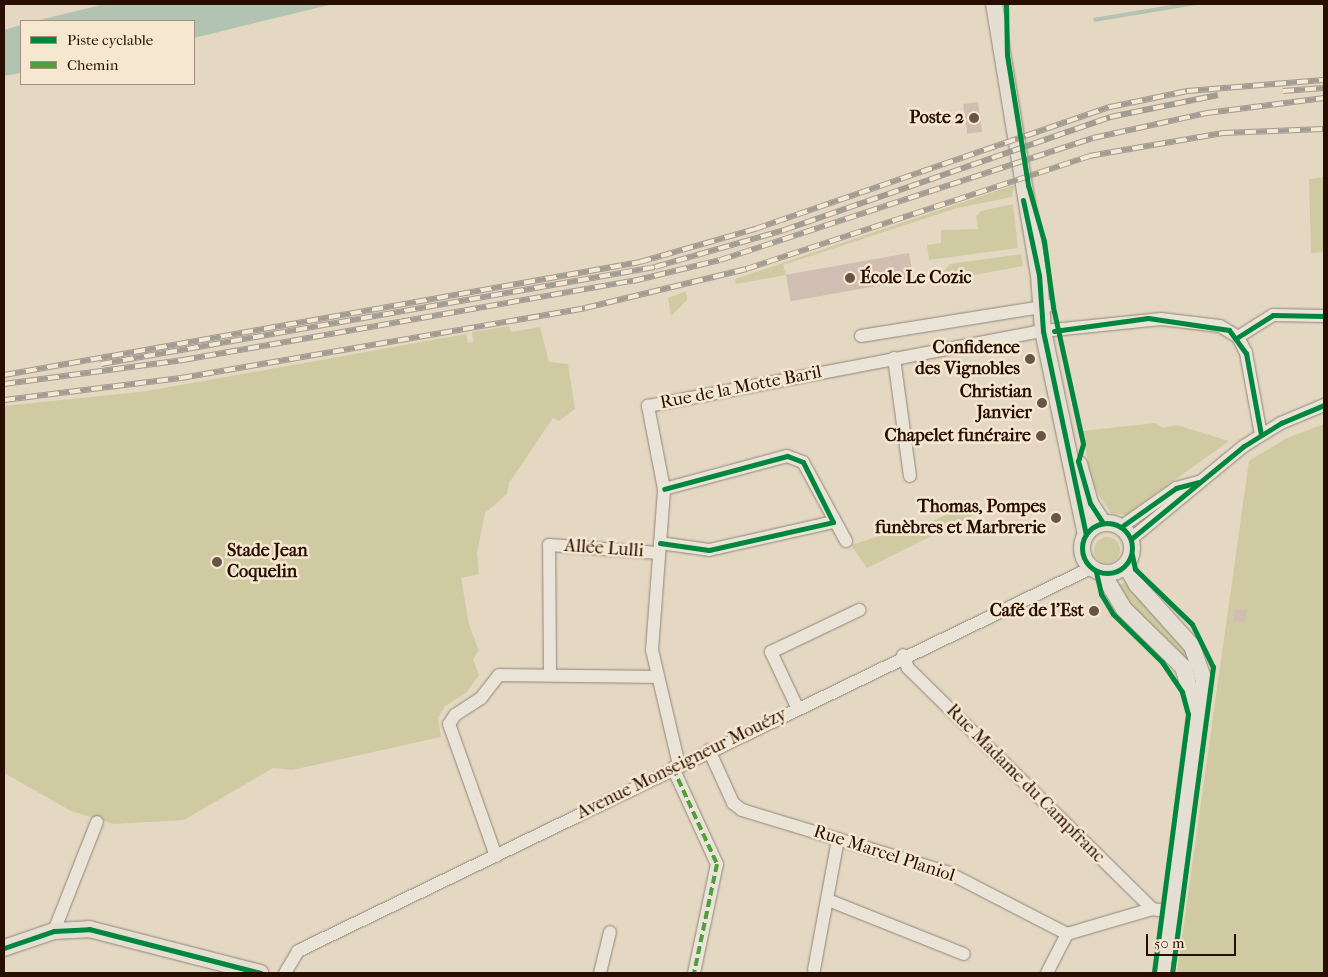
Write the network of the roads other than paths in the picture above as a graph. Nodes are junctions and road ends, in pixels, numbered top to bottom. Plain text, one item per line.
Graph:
1 (994, 4) edge
2 (1045, 307) junction
3 (1324, 308) edge
4 (1295, 314) junction
5 (1324, 316) edge
6 (1049, 331) junction
7 (861, 336) dead end
8 (1238, 337) junction
9 (894, 358) junction
10 (1324, 406) edge
11 (1261, 435) junction
12 (910, 476) dead end
13 (664, 488) junction
14 (833, 522) junction
15 (1103, 523) junction
16 (1126, 533) junction
17 (1086, 535) junction
18 (846, 541) dead end
19 (659, 548) junction
20 (1126, 566) junction
21 (1097, 571) junction
22 (859, 610) dead end
23 (903, 655) junction
24 (550, 674) junction
25 (658, 677) junction
26 (797, 707) junction
27 (1196, 732) junction
28 (709, 750) junction
29 (676, 767) junction
30 (97, 822) dead end
31 (838, 839) junction
32 (496, 856) junction
33 (828, 900) junction
34 (1152, 909) junction
35 (1171, 912) junction
36 (54, 932) junction
37 (610, 932) dead end
38 (1067, 934) junction
39 (4, 948) edge
40 (964, 954) dead end
41 (814, 970) dead end
42 (260, 973) edge
43 (285, 973) edge
44 (600, 973) edge
45 (694, 973) edge
46 (1047, 973) edge
47 (1162, 973) edge

1 - 2 main road
2 - 6 main road
2 - 7 street
3 - 4 street
4 - 5 street
4 - 8 street
6 - 8 street, Rue de la Motte Baril
6 - 9 street, Rue de la Motte Baril
6 - 15 main road
6 - 17 main road
8 - 11 street
9 - 12 street
9 - 13 street, Rue de la Motte Baril
10 - 11 street
11 - 16 street
13 - 14 street
13 - 19 street, Rue de la Motte Baril
14 - 18 street
14 - 19 street, Allée Lulli
15 - 16 main road
15 - 17 main road
16 - 20 main road
17 - 21 main road
19 - 24 street, Allée Lulli
19 - 25 street, Rue de la Motte Baril
20 - 21 main road
20 - 27 main road
21 - 23 street, Avenue Monseigneur Mouézy
21 - 27 main road
22 - 26 street
23 - 26 street, Avenue Monseigneur Mouézy
23 - 34 street, Rue Madame du Campfranc
24 - 25 street
24 - 32 street
25 - 29 street, Rue de la Motte Baril
26 - 28 street, Avenue Monseigneur Mouézy
27 - 35 main road
28 - 29 street, Avenue Monseigneur Mouézy
28 - 31 street, Rue Marcel Planiol
29 - 32 street, Avenue Monseigneur Mouézy
29 - 45 street, Rue de la Motte Baril
30 - 36 street
31 - 33 street
31 - 38 street, Rue Marcel Planiol
32 - 43 street, Avenue Monseigneur Mouézy
33 - 40 street
33 - 41 street
34 - 35 street
34 - 38 street
35 - 47 main road
36 - 39 main road
36 - 42 main road
37 - 44 street
38 - 46 street

